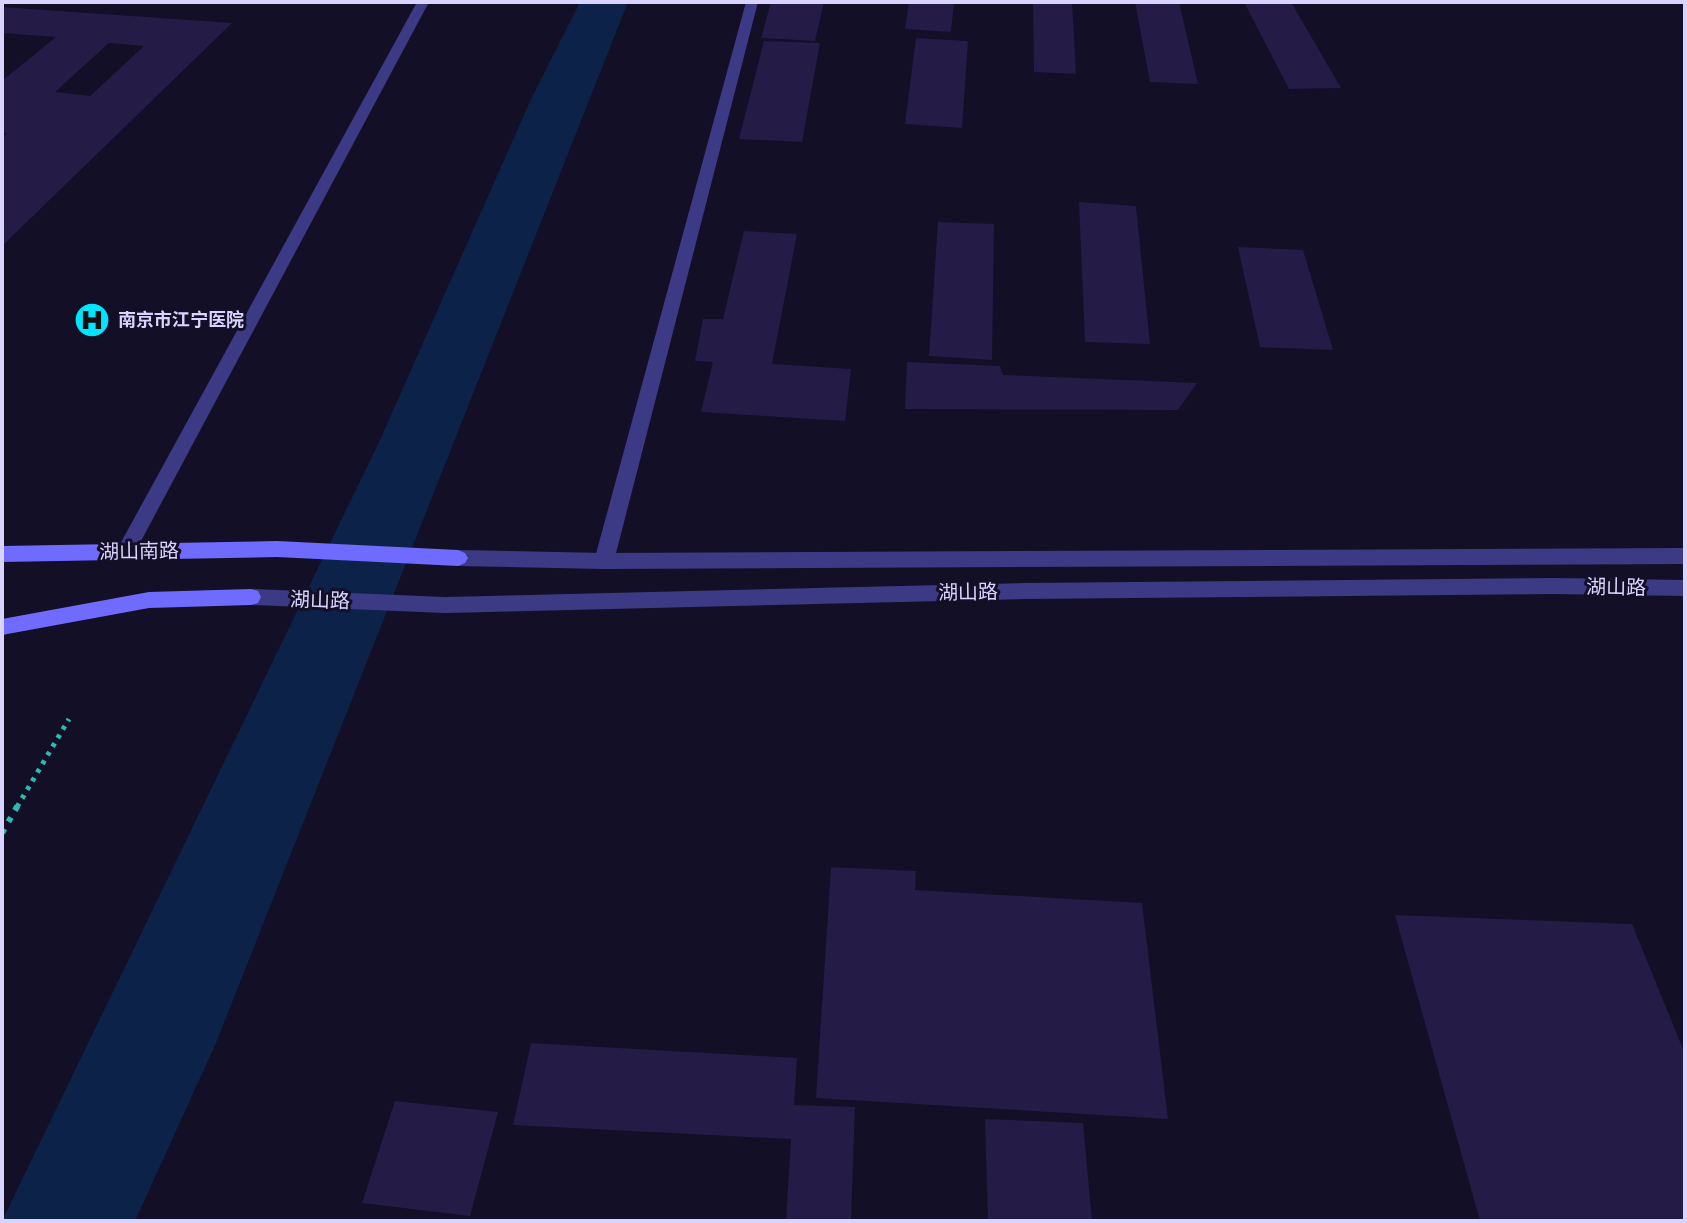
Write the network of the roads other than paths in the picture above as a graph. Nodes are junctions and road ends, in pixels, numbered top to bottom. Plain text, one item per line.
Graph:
1 (423, 2) edge
2 (752, 2) edge
3 (277, 549) joint
4 (126, 551) junction
5 (2, 554) edge
6 (1685, 556) edge
7 (458, 558) joint
8 (604, 561) junction
9 (1685, 588) edge
10 (251, 597) joint
11 (2, 627) edge

1 - 4 street
2 - 8 street
3 - 4 main road, 湖山南路
3 - 7 main road, 湖山路
4 - 5 main road, 湖山南路
6 - 8 street, 湖山路
7 - 8 street, 湖山路
9 - 10 street, 湖山路
10 - 11 main road

